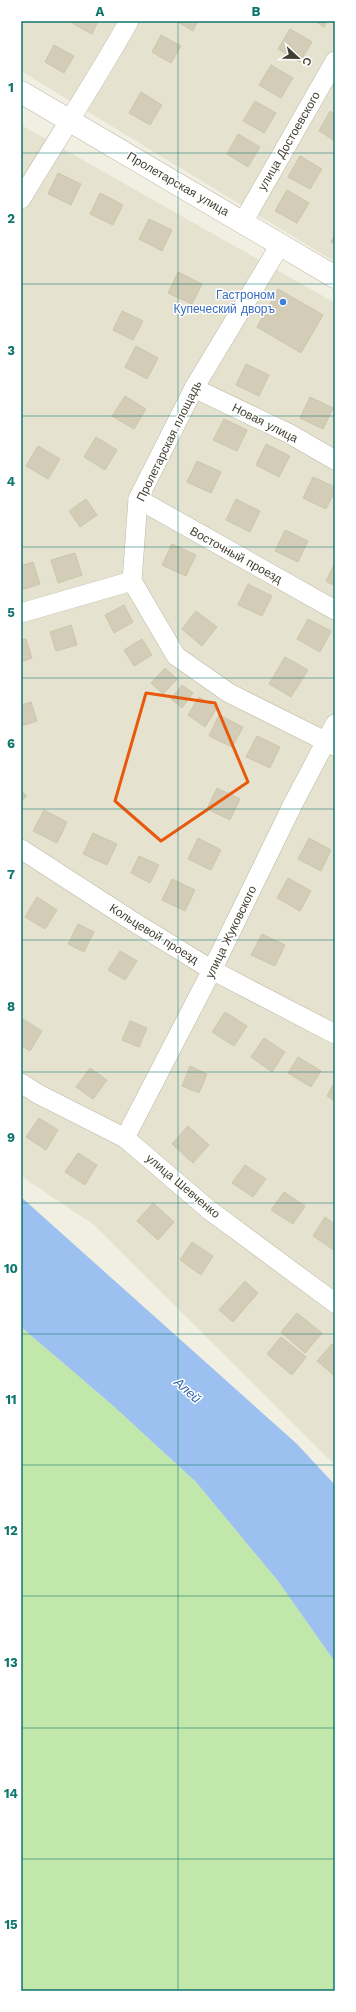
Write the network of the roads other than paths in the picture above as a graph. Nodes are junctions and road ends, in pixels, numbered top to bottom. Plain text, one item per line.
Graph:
1 (129, 21) edge
2 (335, 61) edge
3 (21, 92) edge
4 (68, 119) junction
5 (21, 199) edge
6 (243, 222) junction
7 (280, 245) junction
8 (335, 277) edge
9 (194, 388) junction
10 (335, 460) edge
11 (138, 499) junction
12 (132, 581) junction
13 (335, 610) edge
14 (21, 613) edge
15 (335, 724) edge
16 (331, 744) edge
17 (21, 848) edge
18 (212, 970) junction
19 (335, 1034) edge
20 (21, 1083) edge
21 (125, 1138) junction
22 (335, 1303) edge

1 - 4 street
2 - 6 street, улица Достоевского
3 - 4 street, Пролетарская улица
4 - 5 street
4 - 6 street, Пролетарская улица
6 - 7 street, Пролетарская улица
7 - 8 street, Пролетарская улица
7 - 9 street, Пролетарская площадь
9 - 10 street, Новая улица
9 - 11 street, Пролетарская площадь
11 - 12 street, Пролетарская площадь
11 - 13 street, Восточный проезд
12 - 14 street
12 - 16 street
15 - 16 street, улица Жуковского
16 - 18 street, улица Жуковского
17 - 18 street, Кольцевой проезд
18 - 19 street, Кольцевой проезд
18 - 21 street, улица Жуковского
20 - 21 street, улица Шевченко
21 - 22 street, улица Шевченко

